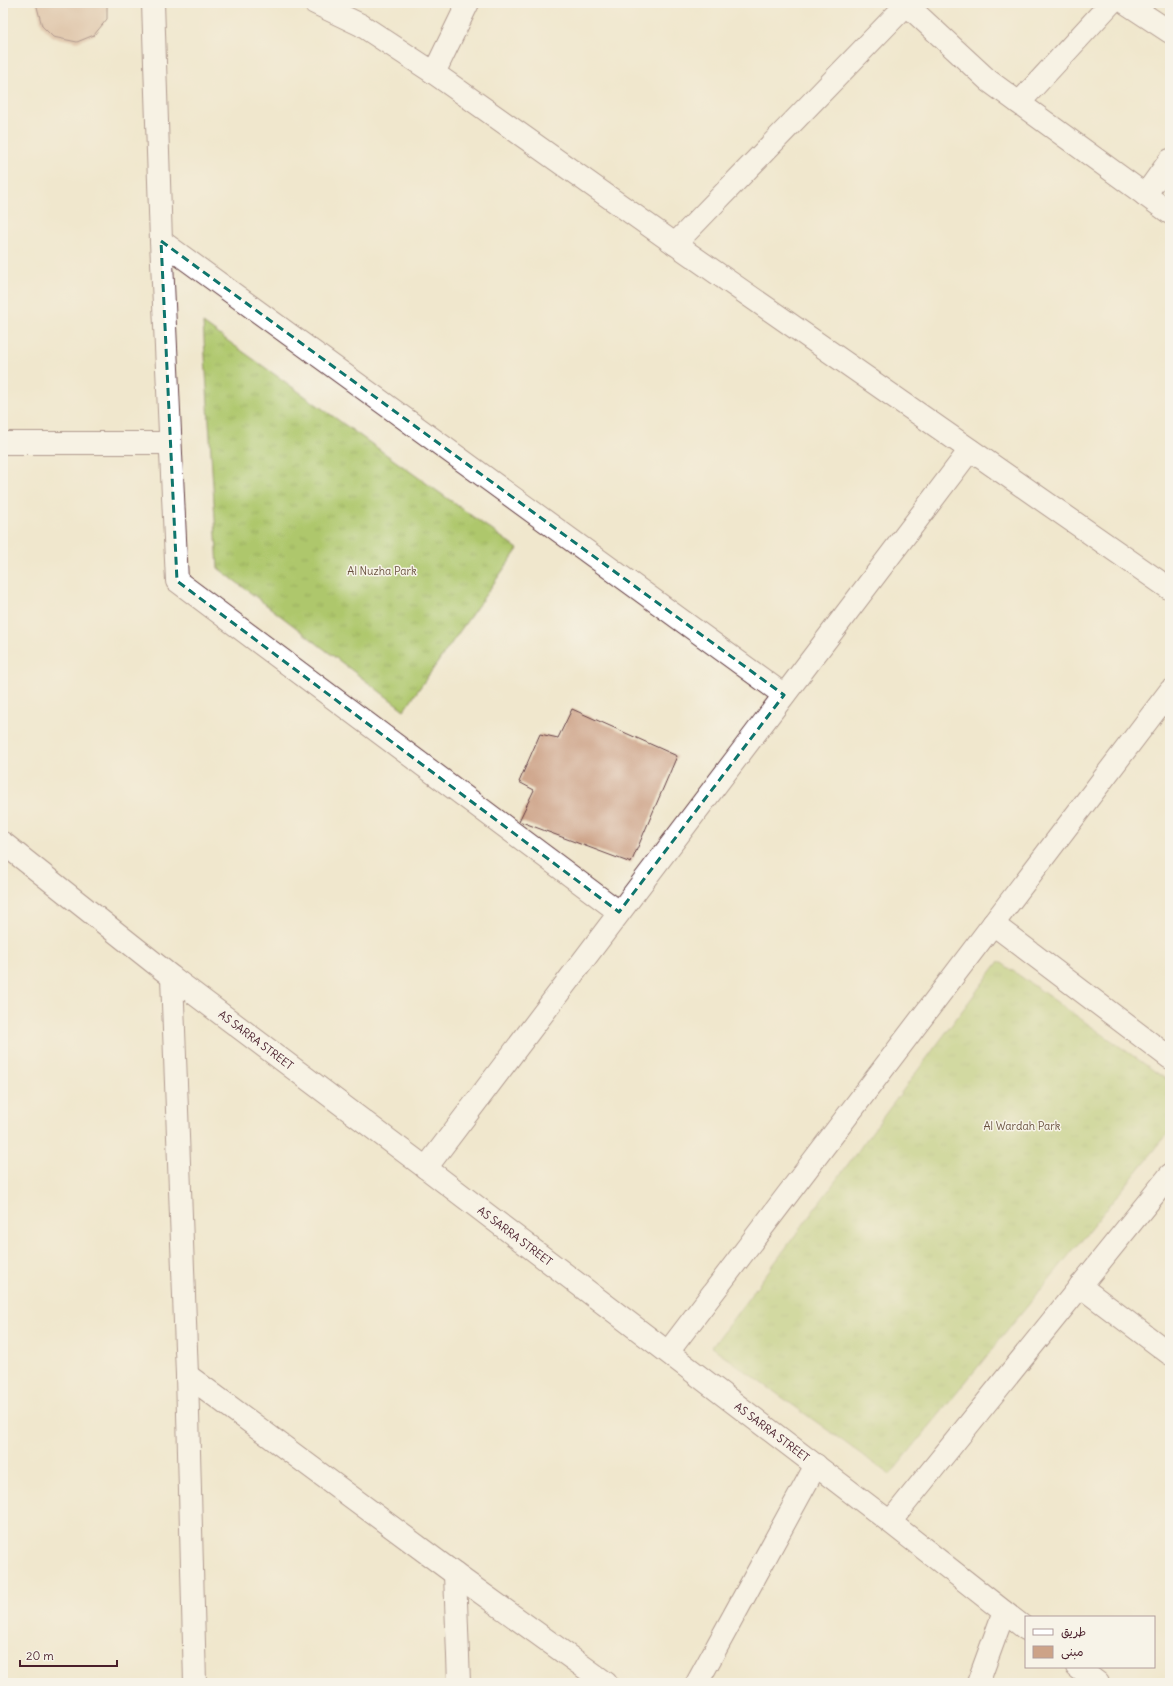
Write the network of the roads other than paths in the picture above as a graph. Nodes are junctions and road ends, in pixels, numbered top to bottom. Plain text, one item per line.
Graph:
1 (153, 3) edge
2 (315, 3) edge
3 (468, 3) edge
4 (1111, 3) edge
5 (1126, 3) edge
6 (908, 4) edge
7 (1170, 32) edge
8 (434, 73) junction
9 (1019, 103) junction
10 (1170, 160) edge
11 (1145, 195) junction
12 (1170, 213) edge
13 (161, 241) junction
14 (675, 244) junction
15 (3, 443) edge
16 (170, 443) junction
17 (970, 450) junction
18 (1170, 589) edge
19 (1170, 691) edge
20 (784, 695) junction
21 (3, 843) edge
22 (619, 912) junction
23 (993, 924) junction
24 (172, 977) junction
25 (1170, 1058) edge
26 (426, 1168) junction
27 (1170, 1175) edge
28 (1080, 1286) junction
29 (668, 1352) junction
30 (1170, 1354) edge
31 (187, 1375) junction
32 (816, 1465) junction
33 (890, 1522) junction
34 (455, 1574) junction
35 (1004, 1612) junction
36 (1025, 1628) edge
37 (1078, 1668) edge
38 (195, 1683) edge
39 (459, 1683) edge
40 (606, 1683) edge
41 (697, 1683) edge
42 (978, 1683) edge
43 (1098, 1683) edge

1 - 13 street
2 - 8 street
3 - 8 street
4 - 9 street
5 - 7 street
6 - 9 street
6 - 14 street
8 - 14 street
9 - 11 street
10 - 11 street
11 - 12 street
13 - 16 street
13 - 20 street
14 - 17 street
15 - 16 street
16 - 22 street
17 - 18 street
17 - 20 street
19 - 23 street
20 - 22 street
21 - 24 street, AS SARRA STREET
22 - 26 street
23 - 25 street
23 - 29 street
24 - 26 street, AS SARRA STREET
24 - 31 street
26 - 29 street, AS SARRA STREET
27 - 28 street
28 - 30 street
28 - 33 street
29 - 32 street, AS SARRA STREET
31 - 34 street
31 - 38 street
32 - 33 street, AS SARRA STREET
32 - 41 street
33 - 35 street, AS SARRA STREET
34 - 39 street
34 - 40 street
35 - 36 street, AS SARRA STREET
35 - 42 street
37 - 43 street

